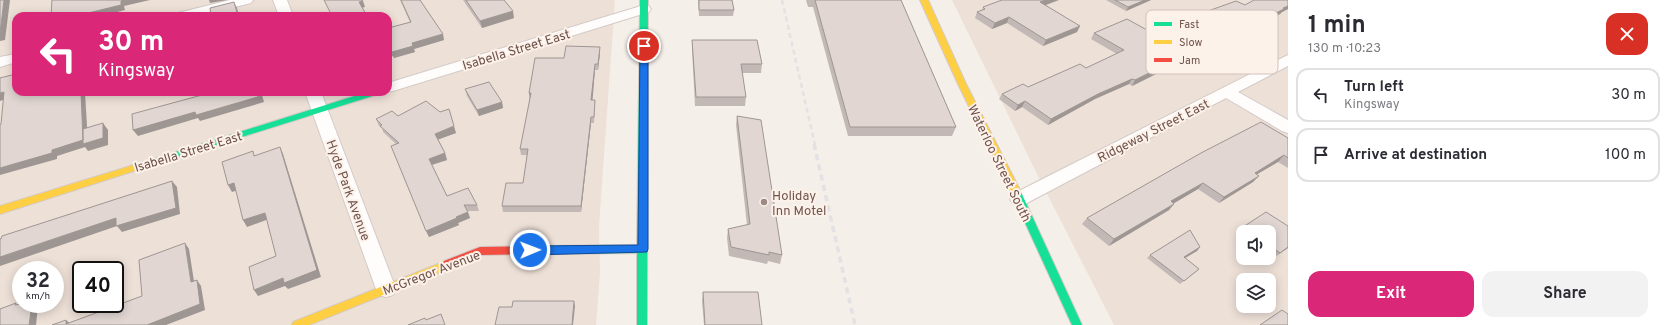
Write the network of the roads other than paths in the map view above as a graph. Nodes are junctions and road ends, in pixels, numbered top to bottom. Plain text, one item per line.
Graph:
1 (246, 0) edge
2 (280, 0) edge
3 (927, 1) edge
4 (644, 5) edge
5 (199, 12) edge
6 (284, 12) edge
7 (12, 59) edge
8 (1288, 60) edge
9 (0, 62) edge
10 (1278, 65) edge
11 (1261, 74) edge
12 (392, 87) edge
13 (1227, 92) junction
14 (314, 96) edge
15 (363, 96) edge
16 (319, 110) junction
17 (1288, 127) edge
18 (1018, 199) junction
19 (0, 210) edge
20 (643, 249) junction
21 (386, 289) junction
22 (297, 325) edge
23 (642, 325) edge
24 (1077, 325) edge

1 - 5 street
2 - 6 street
3 - 18 street, Waterloo Street South
4 - 12 street, Isabella Street East
4 - 20 street
7 - 9 street
8 - 10 street, Ridgeway Street East
11 - 13 street, Ridgeway Street East
13 - 17 street
13 - 18 street, Ridgeway Street East
14 - 16 street, Hyde Park Avenue
15 - 16 street, Isabella Street East
16 - 19 street, Isabella Street East
16 - 21 street, Hyde Park Avenue
18 - 24 street, Waterloo Street South
20 - 21 street, McGregor Avenue
20 - 23 street
21 - 22 street, McGregor Avenue

